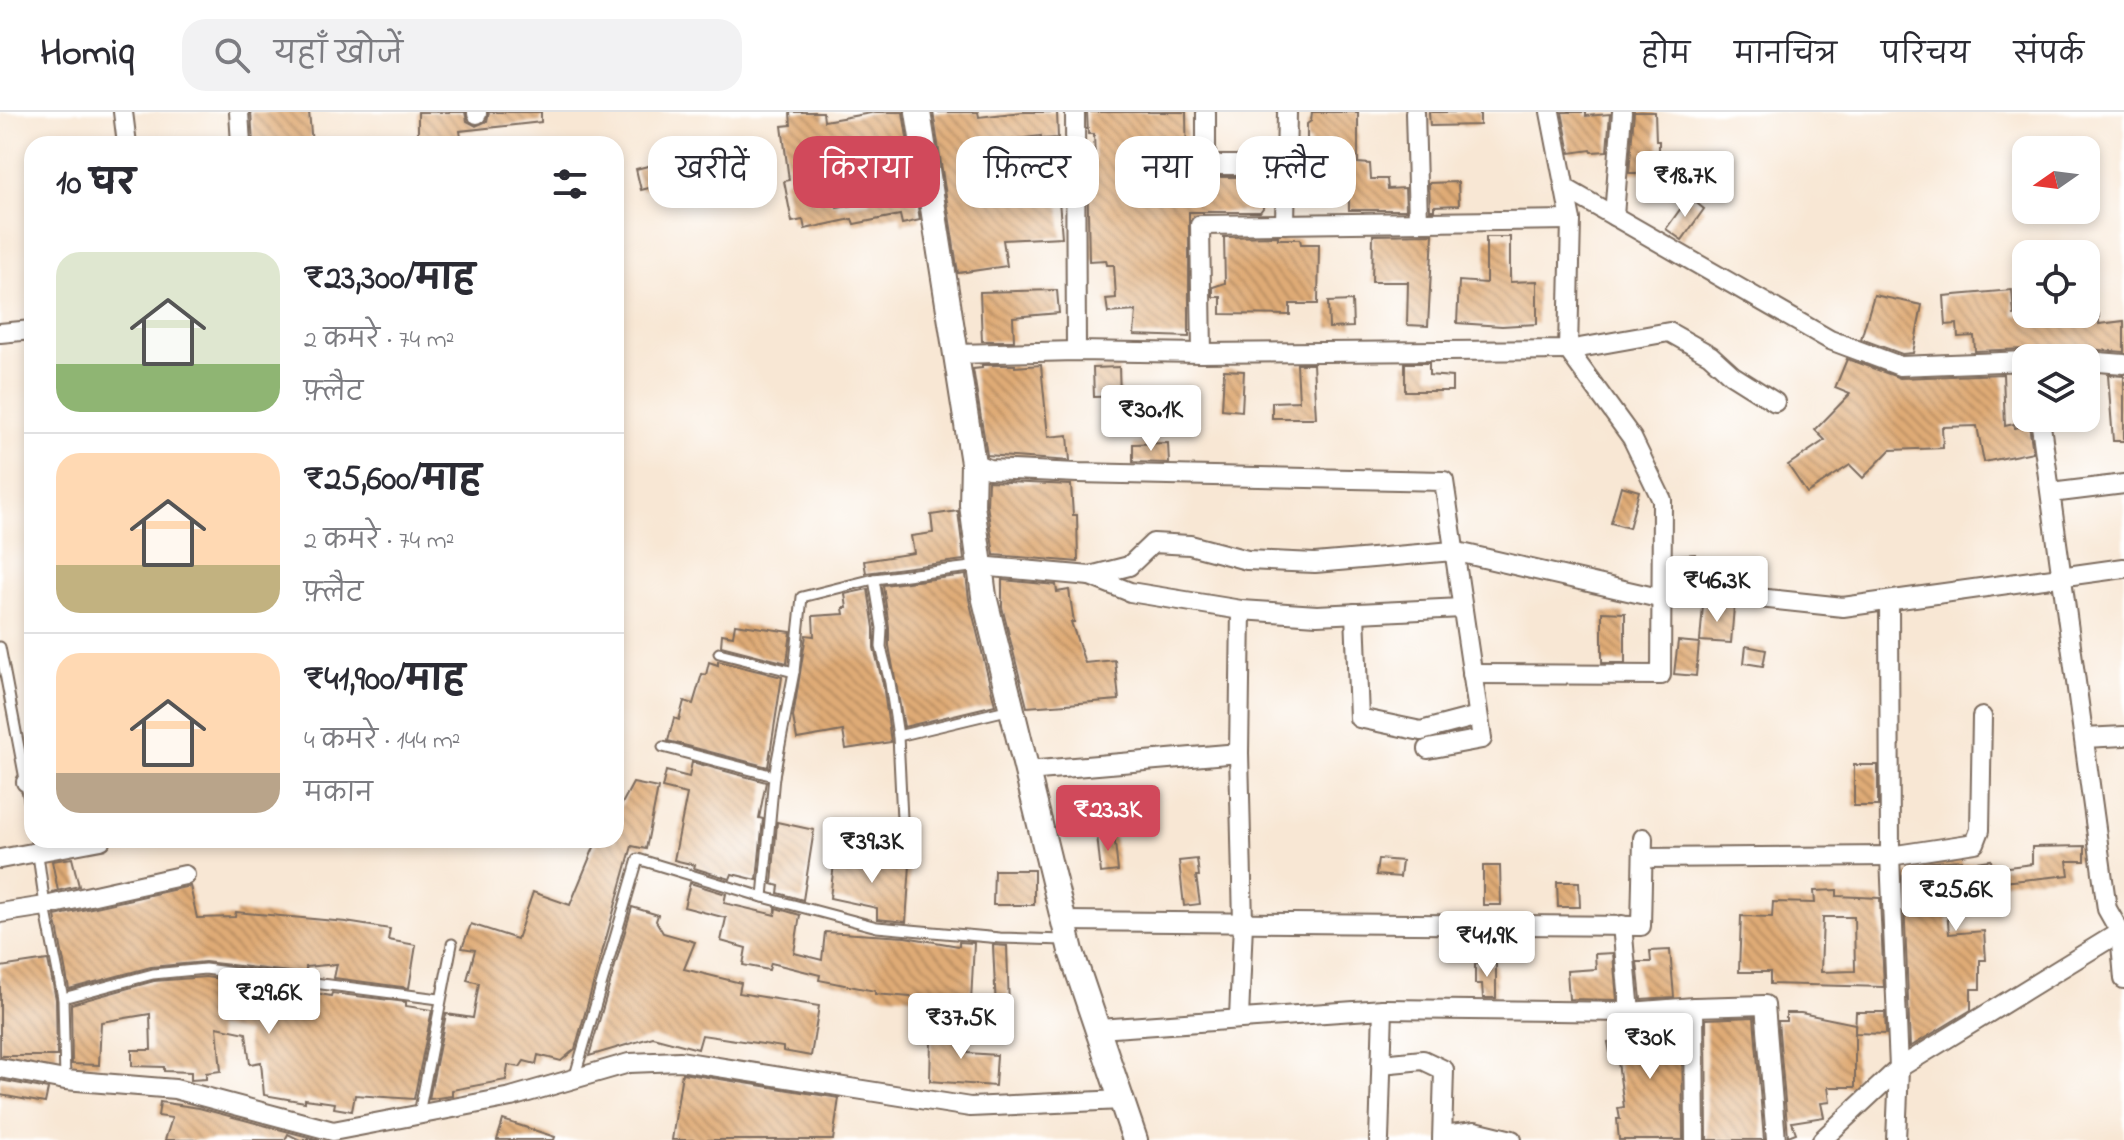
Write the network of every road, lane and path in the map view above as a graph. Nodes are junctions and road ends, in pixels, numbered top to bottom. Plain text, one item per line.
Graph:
1 (123, 112) edge
2 (239, 112) edge
3 (918, 112) edge
4 (1075, 112) edge
5 (1206, 112) edge
6 (1287, 112) edge
7 (1415, 112) edge
8 (1550, 112) edge
9 (1622, 112) edge
10 (126, 136) edge
11 (240, 136) edge
12 (1287, 136) edge
13 (1236, 165) edge
14 (1565, 188) junction
15 (1286, 208) edge
16 (1614, 216) junction
17 (1571, 220) junction
18 (1418, 222) junction
19 (1285, 224) junction
20 (24, 331) edge
21 (0, 333) edge
22 (1568, 350) junction
23 (1076, 351) junction
24 (1202, 353) junction
25 (956, 354) junction
26 (2012, 362) edge
27 (2100, 362) edge
28 (2124, 364) edge
29 (1775, 402) dead end
30 (2042, 432) edge
31 (973, 463) junction
32 (2124, 484) edge
33 (2051, 493) junction
34 (1453, 551) junction
35 (979, 566) junction
36 (2124, 568) edge
37 (1090, 576) junction
38 (2063, 578) junction
39 (874, 579) junction
40 (1663, 599) junction
41 (1889, 601) junction
42 (1462, 608) junction
43 (1241, 610) junction
44 (1355, 613) junction
45 (0, 647) edge
46 (719, 653) dead end
47 (794, 672) junction
48 (1472, 674) junction
49 (1012, 709) junction
50 (1478, 716) junction
51 (1982, 717) dead end
52 (898, 736) junction
53 (2124, 736) edge
54 (2084, 738) junction
55 (663, 747) dead end
56 (1428, 749) dead end
57 (1239, 753) junction
58 (24, 759) edge
59 (1027, 771) junction
60 (774, 776) junction
61 (1643, 838) dead end
62 (903, 839) dead end
63 (32, 848) edge
64 (38, 848) edge
65 (1890, 856) junction
66 (1643, 858) junction
67 (0, 859) edge
68 (185, 875) dead end
69 (763, 897) junction
70 (2124, 898) edge
71 (45, 906) junction
72 (2107, 909) junction
73 (0, 913) edge
74 (1243, 923) junction
75 (1622, 925) junction
76 (1066, 930) junction
77 (2120, 932) junction
78 (452, 944) dead end
79 (2124, 979) edge
80 (63, 998) junction
81 (439, 999) junction
82 (1694, 1007) junction
83 (1383, 1009) junction
84 (1630, 1012) junction
85 (1239, 1018) junction
86 (1099, 1029) junction
87 (1381, 1064) junction
88 (0, 1068) edge
89 (1899, 1068) junction
90 (574, 1079) junction
91 (65, 1080) junction
92 (1122, 1100) junction
93 (419, 1114) junction
94 (1443, 1137) edge
95 (1135, 1140) edge
96 (1379, 1140) edge
97 (1512, 1140) edge
98 (1695, 1140) edge
99 (1776, 1140) edge
100 (1822, 1140) edge
101 (1896, 1140) edge

1 - 10 street
2 - 11 street
3 - 25 street
4 - 23 street
5 - 13 street
6 - 12 street
7 - 18 street
8 - 14 street
9 - 16 street
14 - 16 street
14 - 17 street
15 - 19 street
16 - 26 street
17 - 18 street
17 - 22 street
18 - 19 street
19 - 24 street
20 - 21 street
22 - 24 street
22 - 29 street
22 - 40 street
23 - 24 street
23 - 25 street
25 - 31 street
27 - 28 street
30 - 33 street
31 - 34 street
31 - 35 street
32 - 33 street
33 - 38 street
34 - 37 street
34 - 40 street
34 - 42 street
35 - 37 street
35 - 39 lane
35 - 49 street
36 - 38 street
37 - 43 street
38 - 41 street
38 - 54 street
39 - 47 lane
39 - 52 lane
40 - 41 street
40 - 48 street
41 - 65 street
42 - 44 street
42 - 48 street
43 - 44 street
43 - 57 street
44 - 50 street
45 - 58 lane
46 - 47 lane
47 - 60 lane
48 - 50 street
49 - 52 lane
49 - 59 street
50 - 56 street
51 - 65 street
52 - 62 lane
53 - 54 street
54 - 72 street
55 - 60 lane
57 - 59 street
57 - 74 street
59 - 76 street
60 - 69 lane
61 - 66 street
63 - 67 street
64 - 71 lane
65 - 66 street
65 - 89 street
66 - 75 street
68 - 71 street
69 - 76 lane
69 - 90 lane
70 - 72 street
71 - 73 street
71 - 80 lane
72 - 77 street
74 - 75 street
74 - 76 street
74 - 85 street
75 - 84 street
76 - 86 street
77 - 79 street
77 - 89 street
78 - 81 lane
80 - 81 lane
80 - 91 lane
81 - 93 lane
82 - 84 street
82 - 98 street
82 - 99 street
83 - 84 street
83 - 85 street
83 - 87 street
85 - 86 street
86 - 92 street
87 - 94 street
87 - 96 street
88 - 91 street
89 - 100 street
89 - 101 street
90 - 92 street
90 - 93 street
91 - 93 street
92 - 95 street
94 - 97 street

